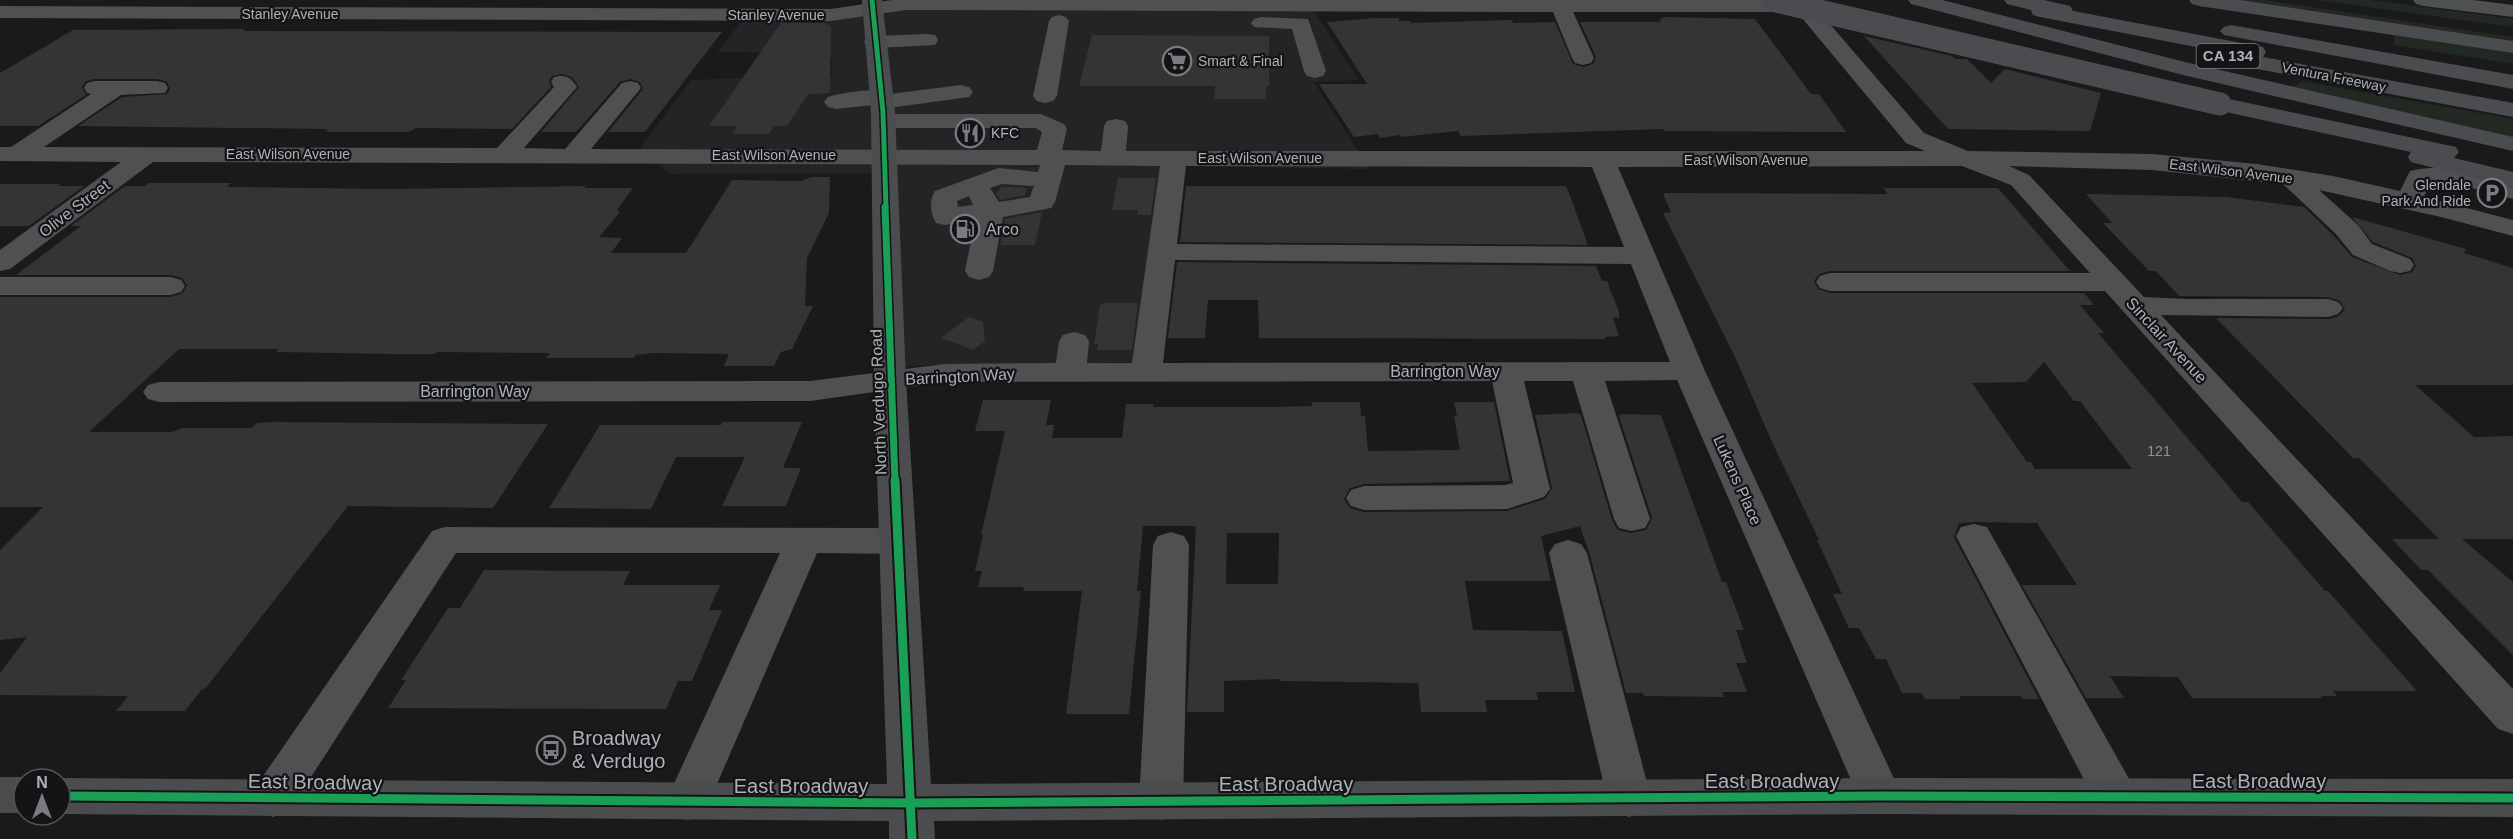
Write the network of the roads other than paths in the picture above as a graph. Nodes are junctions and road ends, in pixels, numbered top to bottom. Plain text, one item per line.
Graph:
1 (1772, 0) edge
2 (1918, 0) edge
3 (1943, 0) edge
4 (1985, 0) edge
5 (2014, 0) edge
6 (2064, 0) edge
7 (2079, 0) edge
8 (2199, 0) edge
9 (2277, 0) edge
10 (2423, 0) edge
11 (1174, 2) edge
12 (1800, 3) edge
13 (871, 5) edge
14 (1560, 5) junction
15 (2513, 11) edge
16 (0, 12) edge
17 (1010, 13) junction
18 (2161, 13) dead end
19 (2185, 17) dead end
20 (1059, 21) junction
21 (1096, 21) dead end
22 (1250, 23) dead end
23 (2513, 32) edge
24 (927, 39) dead end
25 (875, 42) junction
26 (2513, 47) edge
27 (1584, 57) dead end
28 (2513, 70) edge
29 (1316, 71) dead end
30 (561, 82) dead end
31 (2513, 82) edge
32 (79, 88) dead end
33 (116, 88) junction
34 (157, 88) dead end
35 (630, 88) dead end
36 (962, 92) dead end
37 (2513, 92) edge
38 (1045, 96) dead end
39 (2513, 99) edge
40 (836, 102) dead end
41 (882, 107) junction
42 (2513, 110) edge
43 (1116, 126) dead end
44 (800, 134) dead end
45 (2381, 143) junction
46 (2513, 144) edge
47 (8, 154) edge
48 (148, 154) junction
49 (505, 155) junction
50 (573, 155) junction
51 (717, 155) junction
52 (780, 155) junction
53 (883, 156) junction
54 (983, 156) junction
55 (1174, 158) junction
56 (1967, 158) junction
57 (1602, 160) junction
58 (1102, 163) junction
59 (1051, 164) junction
60 (2513, 166) edge
61 (2291, 177) junction
62 (2513, 180) edge
63 (699, 182) dead end
64 (973, 184) junction
65 (2513, 191) edge
66 (2409, 201) junction
67 (991, 209) junction
68 (2513, 228) edge
69 (1162, 252) junction
70 (1641, 256) junction
71 (0, 263) edge
72 (2400, 265) dead end
73 (979, 272) dead end
74 (1830, 282) dead end
75 (0, 286) edge
76 (171, 286) dead end
77 (2125, 294) junction
78 (2328, 308) dead end
79 (1074, 341) dead end
80 (1506, 371) junction
81 (1586, 371) junction
82 (1689, 371) junction
83 (1071, 372) junction
84 (1146, 372) junction
85 (890, 380) junction
86 (159, 392) dead end
87 (1364, 498) dead end
88 (1632, 519) dead end
89 (1974, 536) dead end
90 (804, 540) junction
91 (898, 541) junction
92 (1171, 545) dead end
93 (1568, 553) dead end
94 (2513, 717) edge
95 (72, 796) edge
96 (1880, 796) junction
97 (2116, 797) junction
98 (273, 798) junction
99 (1629, 798) junction
100 (2513, 798) edge
101 (688, 801) junction
102 (1161, 801) junction
103 (911, 821) edge

1 - 45 highway, bridge
2 - 46 highway
3 - 42 highway, Ventura Freeway / CA 134
4 - 39 highway
5 - 37 highway
6 - 31 highway, Ventura Freeway / CA 134
7 - 18 highway
8 - 26 highway
9 - 23 highway
10 - 15 street
11 - 14 street, Stanley Avenue
11 - 17 street, Stanley Avenue
12 - 14 street, Stanley Avenue
12 - 56 street, Sinclair Avenue
13 - 16 street, Stanley Avenue
13 - 17 street, Stanley Avenue
13 - 25 main road, North Verdugo Road
14 - 27 street
17 - 20 street
19 - 28 highway
20 - 21 street
20 - 38 street
22 - 29 street
24 - 25 street
25 - 41 main road, North Verdugo Road
30 - 49 street
32 - 33 street
33 - 34 street
33 - 47 street
35 - 50 street
36 - 41 street
40 - 41 street
41 - 53 main road, North Verdugo Road
41 - 59 street
43 - 58 street
44 - 52 street
45 - 60 highway
45 - 62 highway
47 - 48 street, East Wilson Avenue
48 - 49 street, East Wilson Avenue
48 - 71 street, Olive Street
49 - 50 street, East Wilson Avenue
50 - 51 street, East Wilson Avenue
51 - 52 street, East Wilson Avenue
51 - 63 street
52 - 53 street, East Wilson Avenue
53 - 54 street, East Wilson Avenue
53 - 85 main road, North Verdugo Road
54 - 59 street, East Wilson Avenue
54 - 64 street
55 - 57 street, East Wilson Avenue
55 - 58 street, East Wilson Avenue
55 - 69 street
56 - 57 street, East Wilson Avenue
56 - 61 street, East Wilson Avenue
56 - 77 street, Sinclair Avenue
57 - 70 street, Lukens Place
58 - 59 street, East Wilson Avenue
59 - 64 street
59 - 67 street
61 - 66 street, East Wilson Avenue
61 - 72 street
64 - 67 street
64 - 67 street
65 - 66 street
66 - 68 street, East Wilson Avenue
67 - 73 street
69 - 70 street
69 - 84 street
70 - 82 street, Lukens Place
74 - 77 street
75 - 76 street
77 - 78 street
77 - 94 street, Sinclair Avenue
79 - 83 street
80 - 81 street, Barrington Way
80 - 84 street, Barrington Way
80 - 87 street
81 - 82 street, Barrington Way
81 - 88 street
82 - 96 street, Lukens Place
83 - 84 street, Barrington Way
83 - 85 street, Barrington Way
85 - 86 street, Barrington Way
85 - 91 main road, North Verdugo Road
89 - 97 street
90 - 91 street
90 - 98 street
90 - 101 street
91 - 103 main road, North Verdugo Road
92 - 102 street
93 - 99 street
95 - 98 main road, East Broadway
96 - 97 main road, East Broadway
96 - 99 main road, East Broadway
97 - 100 main road, East Broadway
98 - 101 main road, East Broadway
99 - 102 main road, East Broadway
101 - 103 main road, East Broadway
102 - 103 main road, East Broadway

